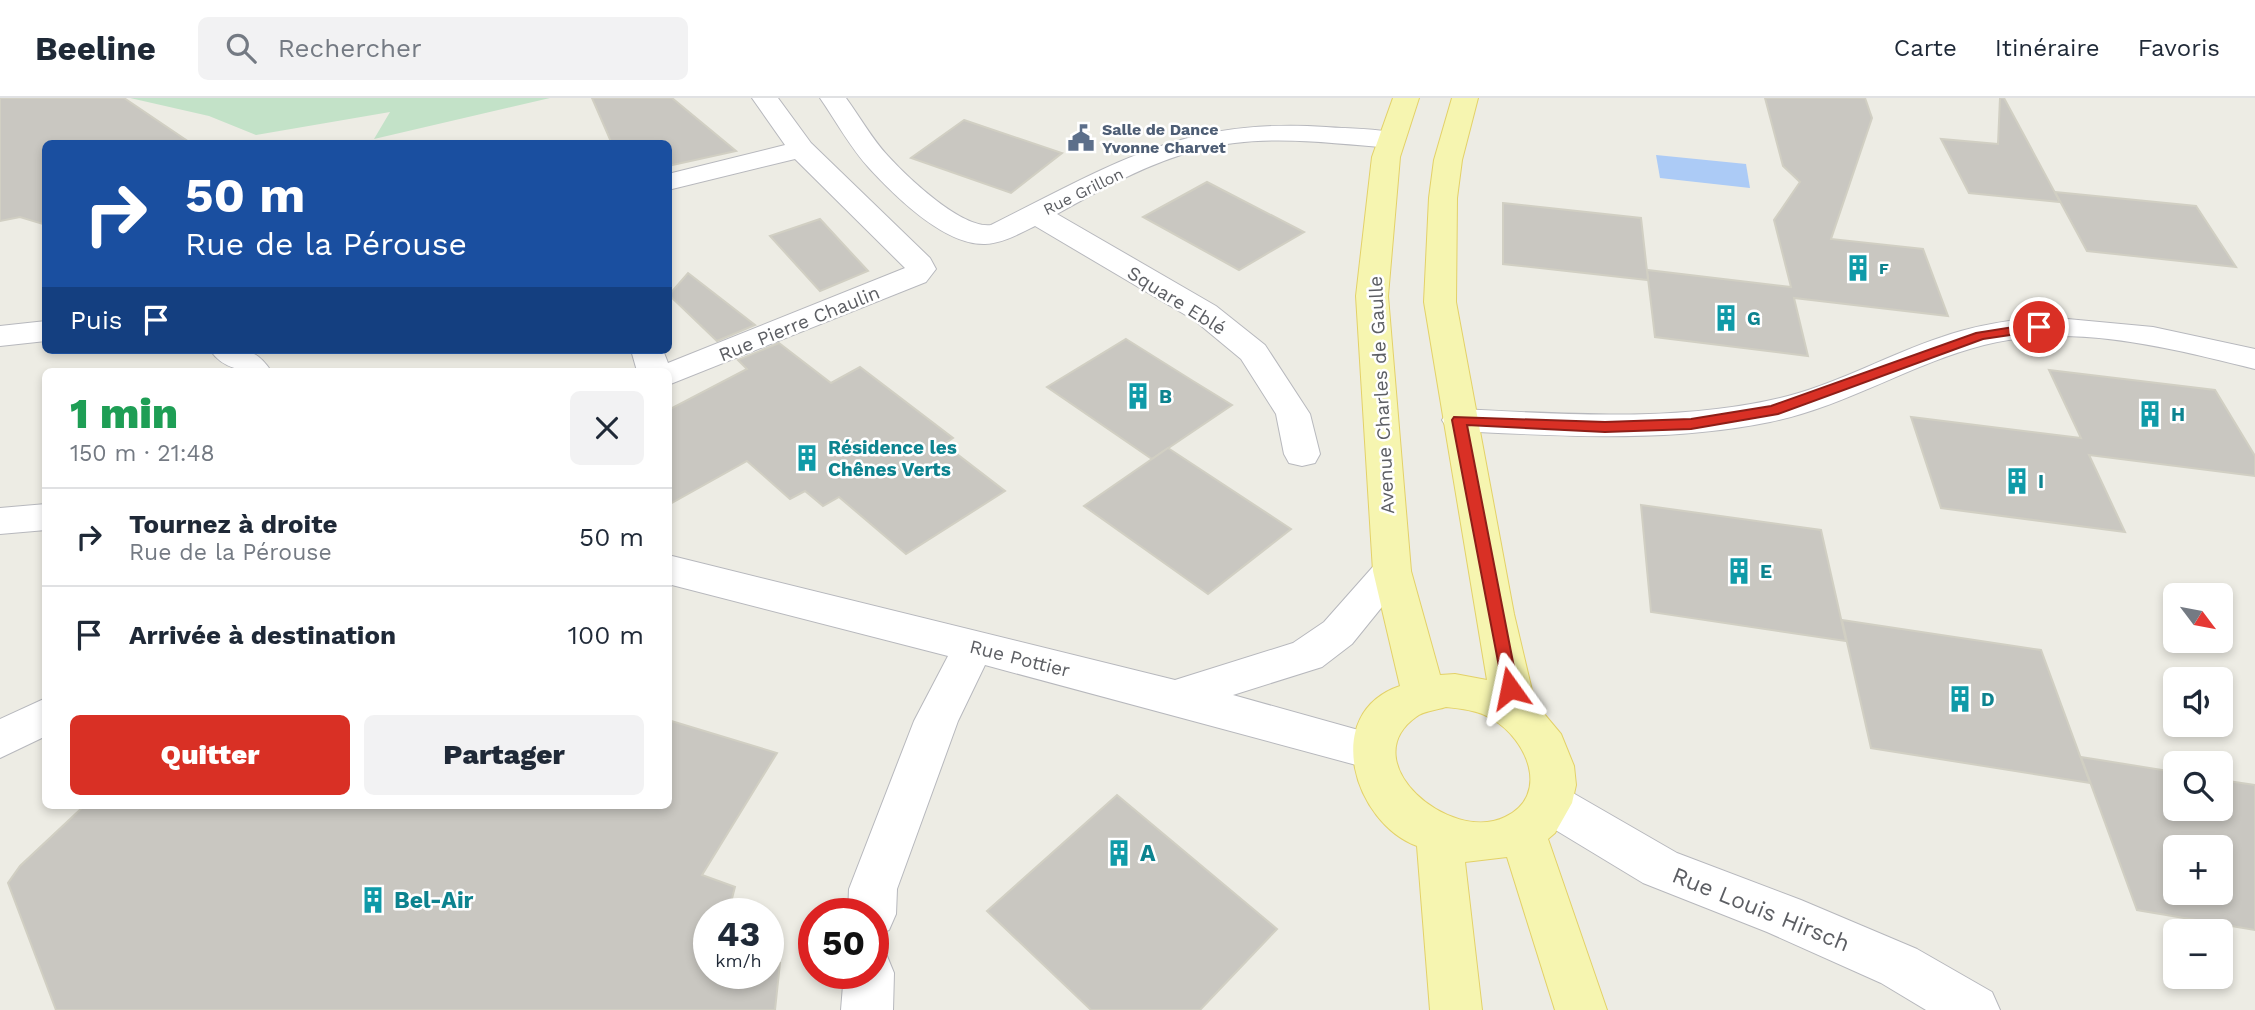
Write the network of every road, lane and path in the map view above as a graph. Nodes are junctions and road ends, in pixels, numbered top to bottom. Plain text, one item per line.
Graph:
1 (765, 98) edge
2 (833, 98) edge
3 (1406, 98) edge
4 (1465, 98) edge
5 (1391, 140) junction
6 (801, 149) junction
7 (672, 180) edge
8 (1036, 214) junction
9 (42, 331) edge
10 (0, 336) edge
11 (232, 354) edge
12 (2255, 359) edge
13 (251, 368) edge
14 (672, 373) edge
15 (1459, 420) junction
16 (1302, 454) dead end
17 (42, 516) edge
18 (0, 521) edge
19 (672, 570) edge
20 (1392, 571) junction
21 (974, 646) junction
22 (1423, 692) junction
23 (1175, 697) junction
24 (1515, 711) junction
25 (42, 717) edge
26 (0, 740) edge
27 (1371, 751) junction
28 (1536, 818) junction
29 (1439, 835) junction
30 (873, 898) edge
31 (868, 989) edge
32 (867, 1010) edge
33 (1456, 1010) edge
34 (1581, 1010) edge
35 (1974, 1010) edge

1 - 6 street
2 - 8 street, Rue Grillon
3 - 5 main road, Avenue Charles de Gaulle
4 - 15 main road
5 - 8 street, Rue Grillon
5 - 20 main road, Avenue Charles de Gaulle
6 - 7 street
6 - 14 street, Rue Pierre Chaulin
8 - 16 street, Square Eblé
9 - 10 street
11 - 13 street
12 - 15 street
15 - 24 main road
17 - 18 street
19 - 21 street, Rue Pottier
20 - 22 main road, Avenue Charles de Gaulle
20 - 23 street
21 - 23 street, Rue Pottier
21 - 30 street
22 - 24 main road
22 - 27 main road
23 - 27 street, Rue Pottier
24 - 28 main road
25 - 26 street
27 - 29 main road
28 - 29 main road
28 - 34 main road
28 - 35 street, Rue Louis Hirsch
29 - 33 main road
31 - 32 street

